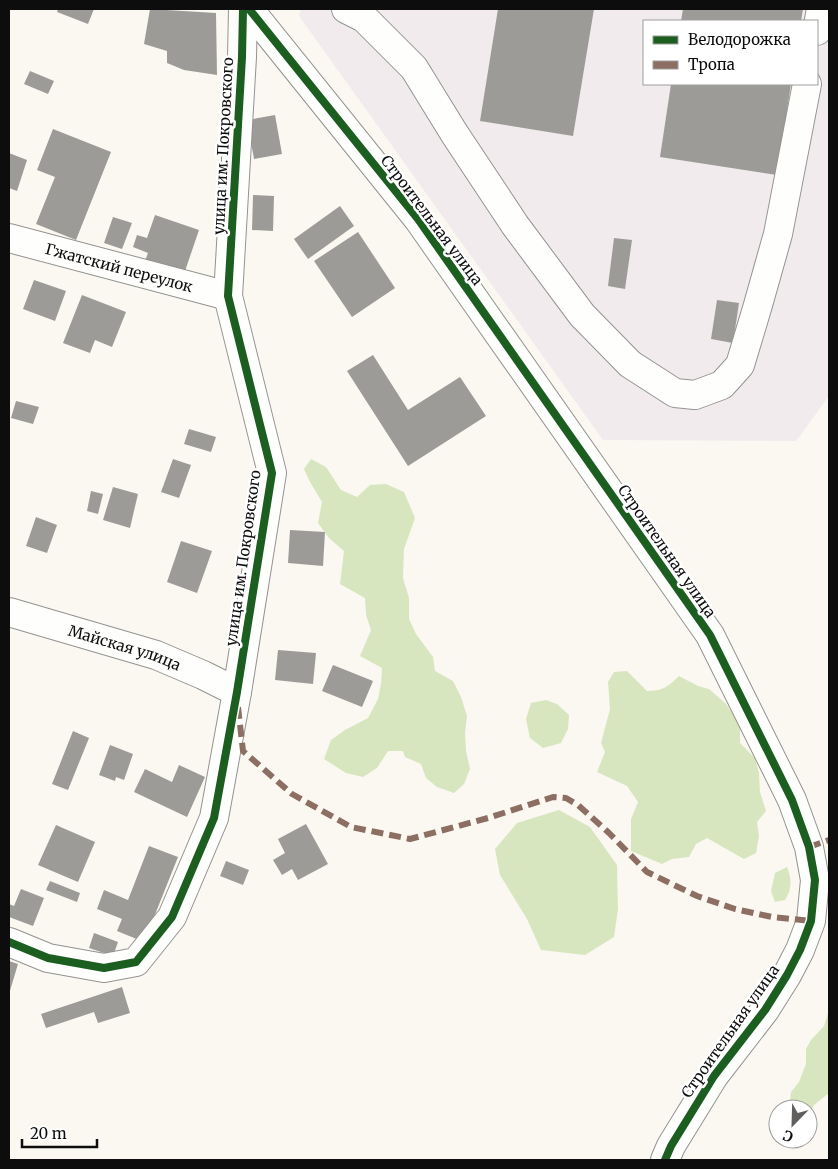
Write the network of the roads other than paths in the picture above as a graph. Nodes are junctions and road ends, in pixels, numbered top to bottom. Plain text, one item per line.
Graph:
1 (243, 9) edge
2 (249, 9) edge
3 (346, 9) edge
4 (821, 9) edge
5 (818, 26) edge
6 (807, 85) edge
7 (9, 238) edge
8 (228, 296) junction
9 (9, 612) edge
10 (237, 692) junction
11 (9, 942) edge
12 (665, 1160) edge

1 - 8 street, улица им. Покровского
2 - 12 street, Строительная улица
3 - 6 street
4 - 5 street
7 - 8 street, Гжатский переулок
8 - 10 street, улица им. Покровского
9 - 10 street, Майская улица
10 - 11 street, улица им. Покровского

